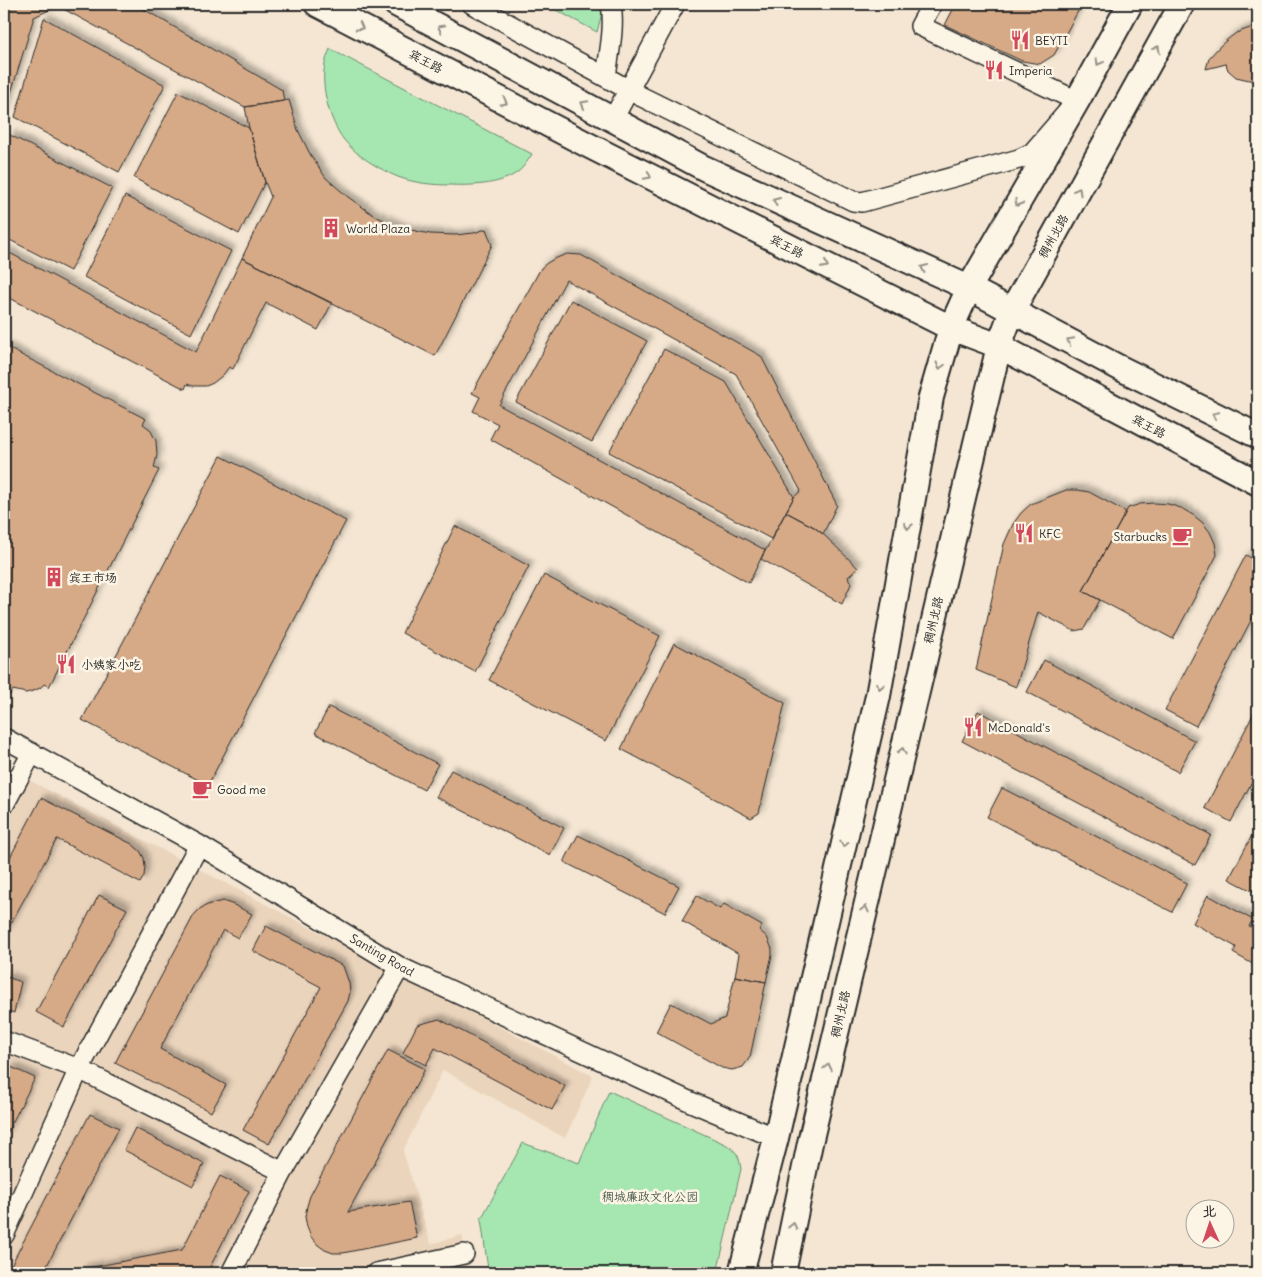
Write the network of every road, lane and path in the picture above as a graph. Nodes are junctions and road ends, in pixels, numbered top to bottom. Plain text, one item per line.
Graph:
1 (317, 4) edge
2 (396, 4) edge
3 (472, 4) edge
4 (611, 4) edge
5 (675, 4) edge
6 (932, 4) edge
7 (1130, 4) edge
8 (1182, 4) edge
9 (606, 77) junction
10 (629, 90) junction
11 (1077, 101) junction
12 (613, 119) junction
13 (968, 288) junction
14 (1012, 311) junction
15 (951, 328) junction
16 (999, 346) junction
17 (1258, 436) edge
18 (1258, 483) edge
19 (4, 738) edge
20 (32, 753) junction
21 (4, 805) edge
22 (199, 846) junction
23 (400, 967) junction
24 (4, 1041) edge
25 (79, 1069) junction
26 (776, 1138) junction
27 (283, 1172) junction
28 (4, 1235) edge
29 (464, 1254) dead end
30 (231, 1273) edge
31 (376, 1273) edge
32 (741, 1273) edge
33 (783, 1273) edge

1 -> 15 main road, 宾王路
12 -> 2 main road
3 - 9 street
4 - 9 street
5 - 10 street
6 - 11 street
7 -> 11 main road
14 -> 8 main road, 稠州北路
9 - 10 street
10 - 11 street
10 - 12 street
11 -> 13 main road
13 -> 12 main road
13 - 14 main road
13 - 15 main road
14 - 16 main road, 稠州北路
17 -> 14 main road
15 - 16 main road, 宾王路
15 -> 26 main road
16 - 18 main road, 宾王路
33 -> 16 main road, 稠州北路
19 - 20 street, Santing Road
20 - 21 street
20 - 22 street, Santing Road
22 - 23 street, Santing Road
22 - 25 street
23 - 26 street, Santing Road
23 - 27 street
24 - 25 street
25 - 27 street
25 - 28 street
26 - 32 main road
27 - 30 street
29 - 31 street

